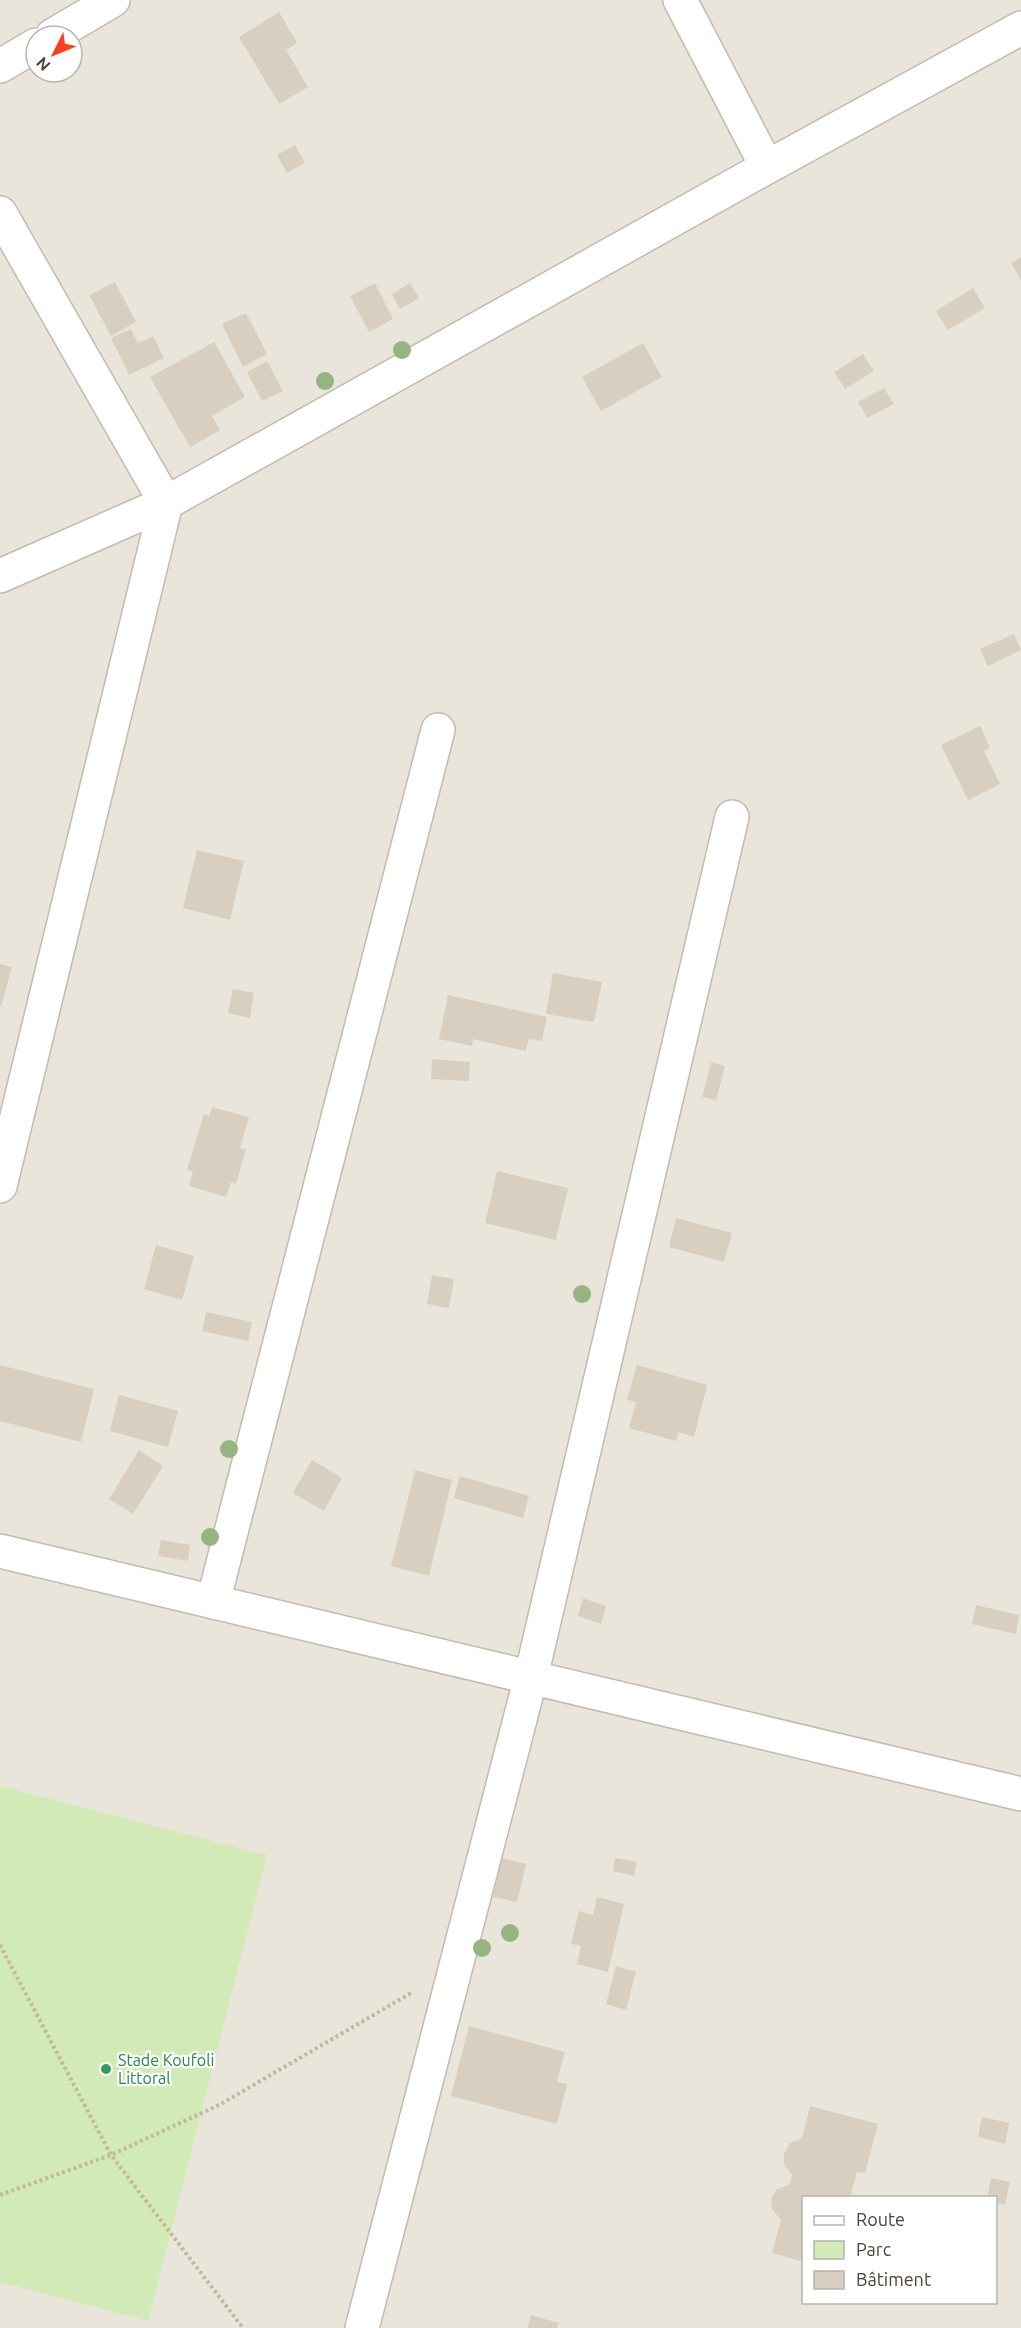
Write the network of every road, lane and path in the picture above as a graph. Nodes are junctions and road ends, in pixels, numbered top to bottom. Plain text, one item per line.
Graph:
1 (113, 0) edge
2 (680, 0) edge
3 (72, 24) edge
4 (1021, 28) edge
5 (24, 52) edge
6 (0, 66) edge
7 (767, 167) junction
8 (0, 213) edge
9 (166, 503) junction
10 (0, 576) edge
11 (438, 730) dead end
12 (732, 817) dead end
13 (0, 1186) edge
14 (0, 1551) edge
15 (213, 1602) junction
16 (531, 1677) junction
17 (1021, 1794) edge
18 (0, 1945) edge
19 (456, 1968) junction
20 (111, 2155) junction
21 (0, 2195) edge
22 (243, 2328) edge
23 (362, 2328) edge

1 - 3 street
2 - 7 street
4 - 7 street
5 - 6 street
7 - 9 street
8 - 9 street
9 - 10 street
9 - 13 street
11 - 15 street
12 - 16 street
14 - 15 street
15 - 16 street
16 - 17 street
16 - 19 street
18 - 20 path
19 - 20 path
19 - 23 street
20 - 21 path
20 - 22 path

